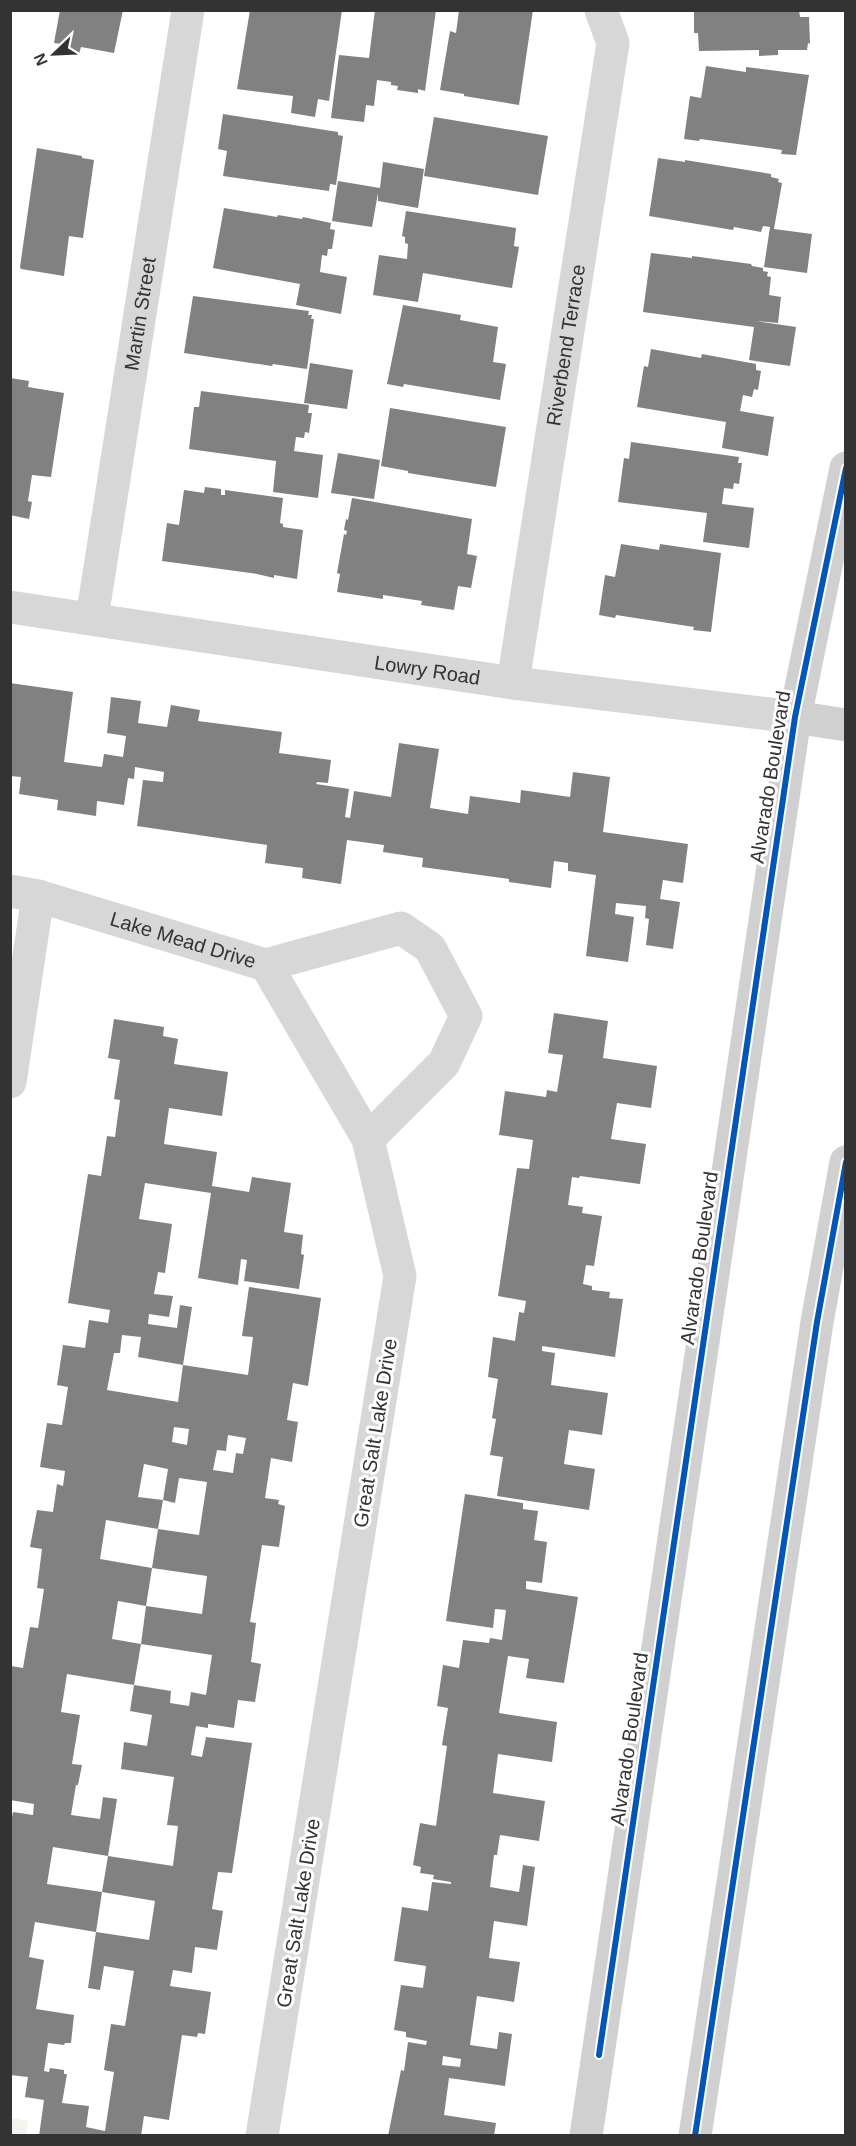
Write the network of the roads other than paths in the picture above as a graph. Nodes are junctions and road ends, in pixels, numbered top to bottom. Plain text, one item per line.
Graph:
1 (188, 10) edge
2 (601, 10) edge
3 (846, 468) edge
4 (10, 607) edge
5 (92, 618) junction
6 (513, 682) junction
7 (795, 717) junction
8 (846, 725) edge
9 (24, 894) edge
10 (266, 965) junction
11 (10, 1082) edge
12 (368, 1139) junction
13 (846, 1162) edge
14 (262, 2136) edge
15 (586, 2136) edge
16 (695, 2136) edge

1 - 5 street, Martin Street
2 - 6 street, Riverbend Terrace
3 - 7 main road, Alvarado Boulevard
4 - 5 street, Lowry Road
5 - 6 street, Lowry Road
6 - 7 street, Lowry Road
7 - 8 main road, Lowry Road
7 - 15 main road, Alvarado Boulevard
9 - 10 street, Lake Mead Drive
9 - 11 street
10 - 12 street, Lake Mead Drive
10 - 12 street
12 - 14 street, Great Salt Lake Drive
13 - 16 main road

